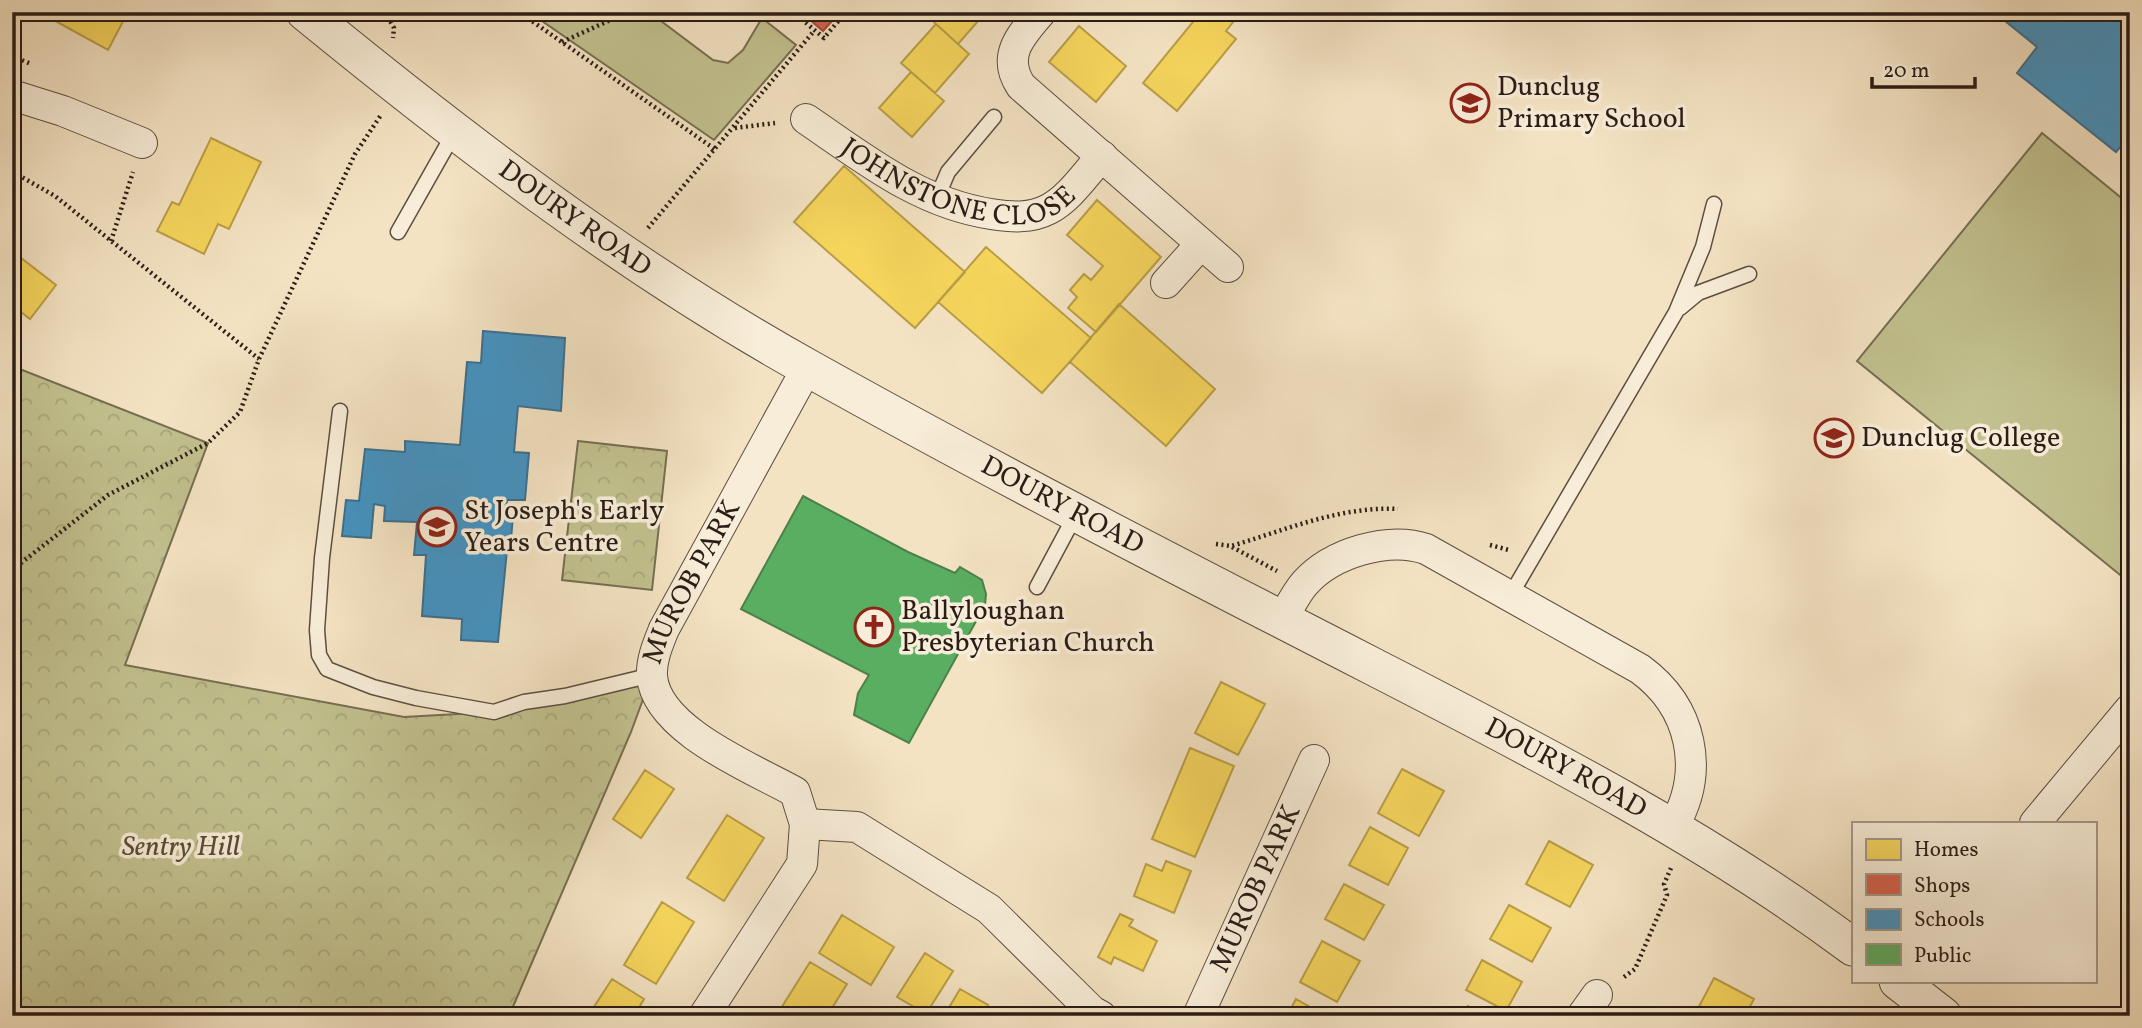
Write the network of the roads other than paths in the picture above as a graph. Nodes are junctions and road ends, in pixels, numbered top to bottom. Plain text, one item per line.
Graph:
1 (305, 12) edge
2 (1041, 12) edge
3 (12, 95) edge
4 (994, 117) dead end
5 (806, 119) road end
6 (456, 131) junction
7 (142, 143) dead end
8 (1102, 156) junction
9 (936, 201) junction
10 (1714, 204) dead end
11 (398, 232) dead end
12 (1200, 244) junction
13 (1228, 267) dead end
14 (1749, 274) dead end
15 (1166, 283) dead end
16 (1676, 312) junction
17 (807, 368) junction
18 (340, 411) dead end
19 (1077, 513) junction
20 (1037, 587) dead end
21 (1510, 596) junction
22 (1282, 620) junction
23 (652, 675) junction
24 (2130, 709) edge
25 (1314, 760) dead end
26 (2036, 822) edge
27 (805, 824) junction
28 (1680, 831) junction
29 (1852, 946) edge
30 (1901, 982) edge
31 (704, 1016) edge
32 (1101, 1016) edge
33 (1198, 1016) edge
34 (1943, 1016) edge

1 - 6 street, DOURY ROAD
2 - 8 street, JOHNSTONE CLOSE
3 - 7 street
4 - 9 lane
5 - 9 street, JOHNSTONE CLOSE
6 - 11 lane
6 - 17 street, DOURY ROAD
8 - 9 street, JOHNSTONE CLOSE
8 - 12 street, JOHNSTONE CLOSE
10 - 16 lane
12 - 13 street, JOHNSTONE CLOSE
12 - 15 street
14 - 16 lane
16 - 21 lane
17 - 19 street, DOURY ROAD
17 - 23 street, MUROB PARK
18 - 23 lane
19 - 20 lane
19 - 22 street, DOURY ROAD
21 - 22 street
21 - 28 street
22 - 28 street, DOURY ROAD
23 - 27 street, MUROB PARK
24 - 26 street
25 - 33 street, MUROB PARK
27 - 31 street, MUROB PARK
27 - 32 street
28 - 29 street, DOURY ROAD
30 - 34 street

